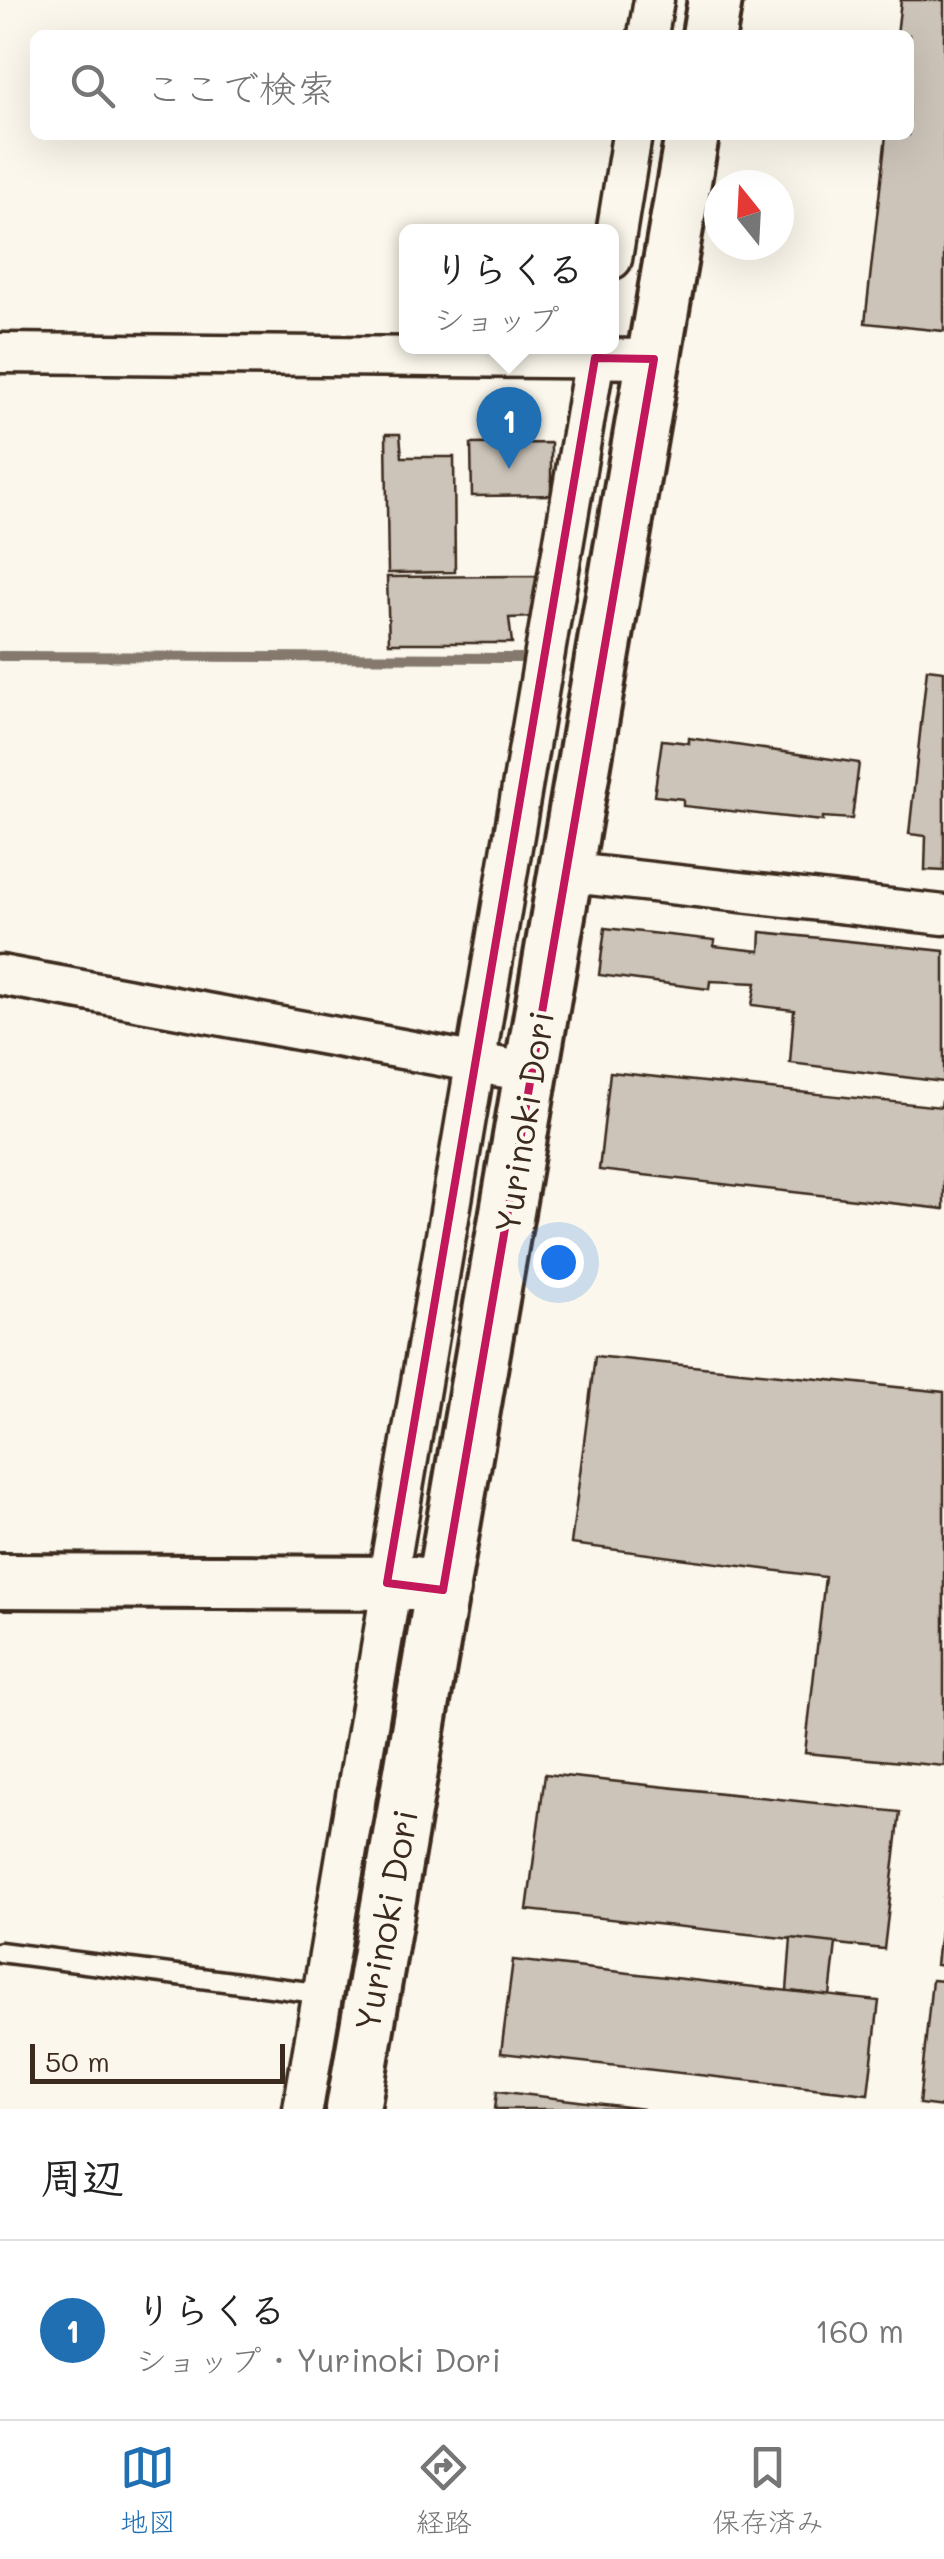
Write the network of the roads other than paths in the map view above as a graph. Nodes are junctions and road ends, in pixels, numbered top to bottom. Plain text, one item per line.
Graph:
1 (654, 0) edge
2 (715, 0) edge
3 (649, 30) edge
4 (710, 30) edge
5 (631, 140) edge
6 (691, 140) edge
7 (618, 224) edge
8 (399, 352) edge
9 (0, 353) edge
10 (596, 354) edge
11 (610, 354) edge
12 (654, 360) junction
13 (563, 872) junction
14 (944, 915) edge
15 (0, 975) edge
16 (476, 1061) junction
17 (532, 1073) junction
18 (0, 1581) edge
19 (389, 1583) junction
20 (443, 1590) junction
21 (0, 1952) edge
22 (324, 1994) junction
23 (303, 2109) edge
24 (352, 2109) edge

1 - 3 street
2 - 4 street
5 - 7 street
6 - 12 street, Yurinoki Dori
8 - 9 street
10 - 16 street
11 - 12 street
12 - 13 street, Yurinoki Dori
13 - 14 street
13 - 17 street, Yurinoki Dori
15 - 16 street
16 - 17 street
16 - 19 street
17 - 20 street, Yurinoki Dori
18 - 19 street
19 - 20 street
19 - 22 street
20 - 24 street, Yurinoki Dori
21 - 22 lane
22 - 23 street

